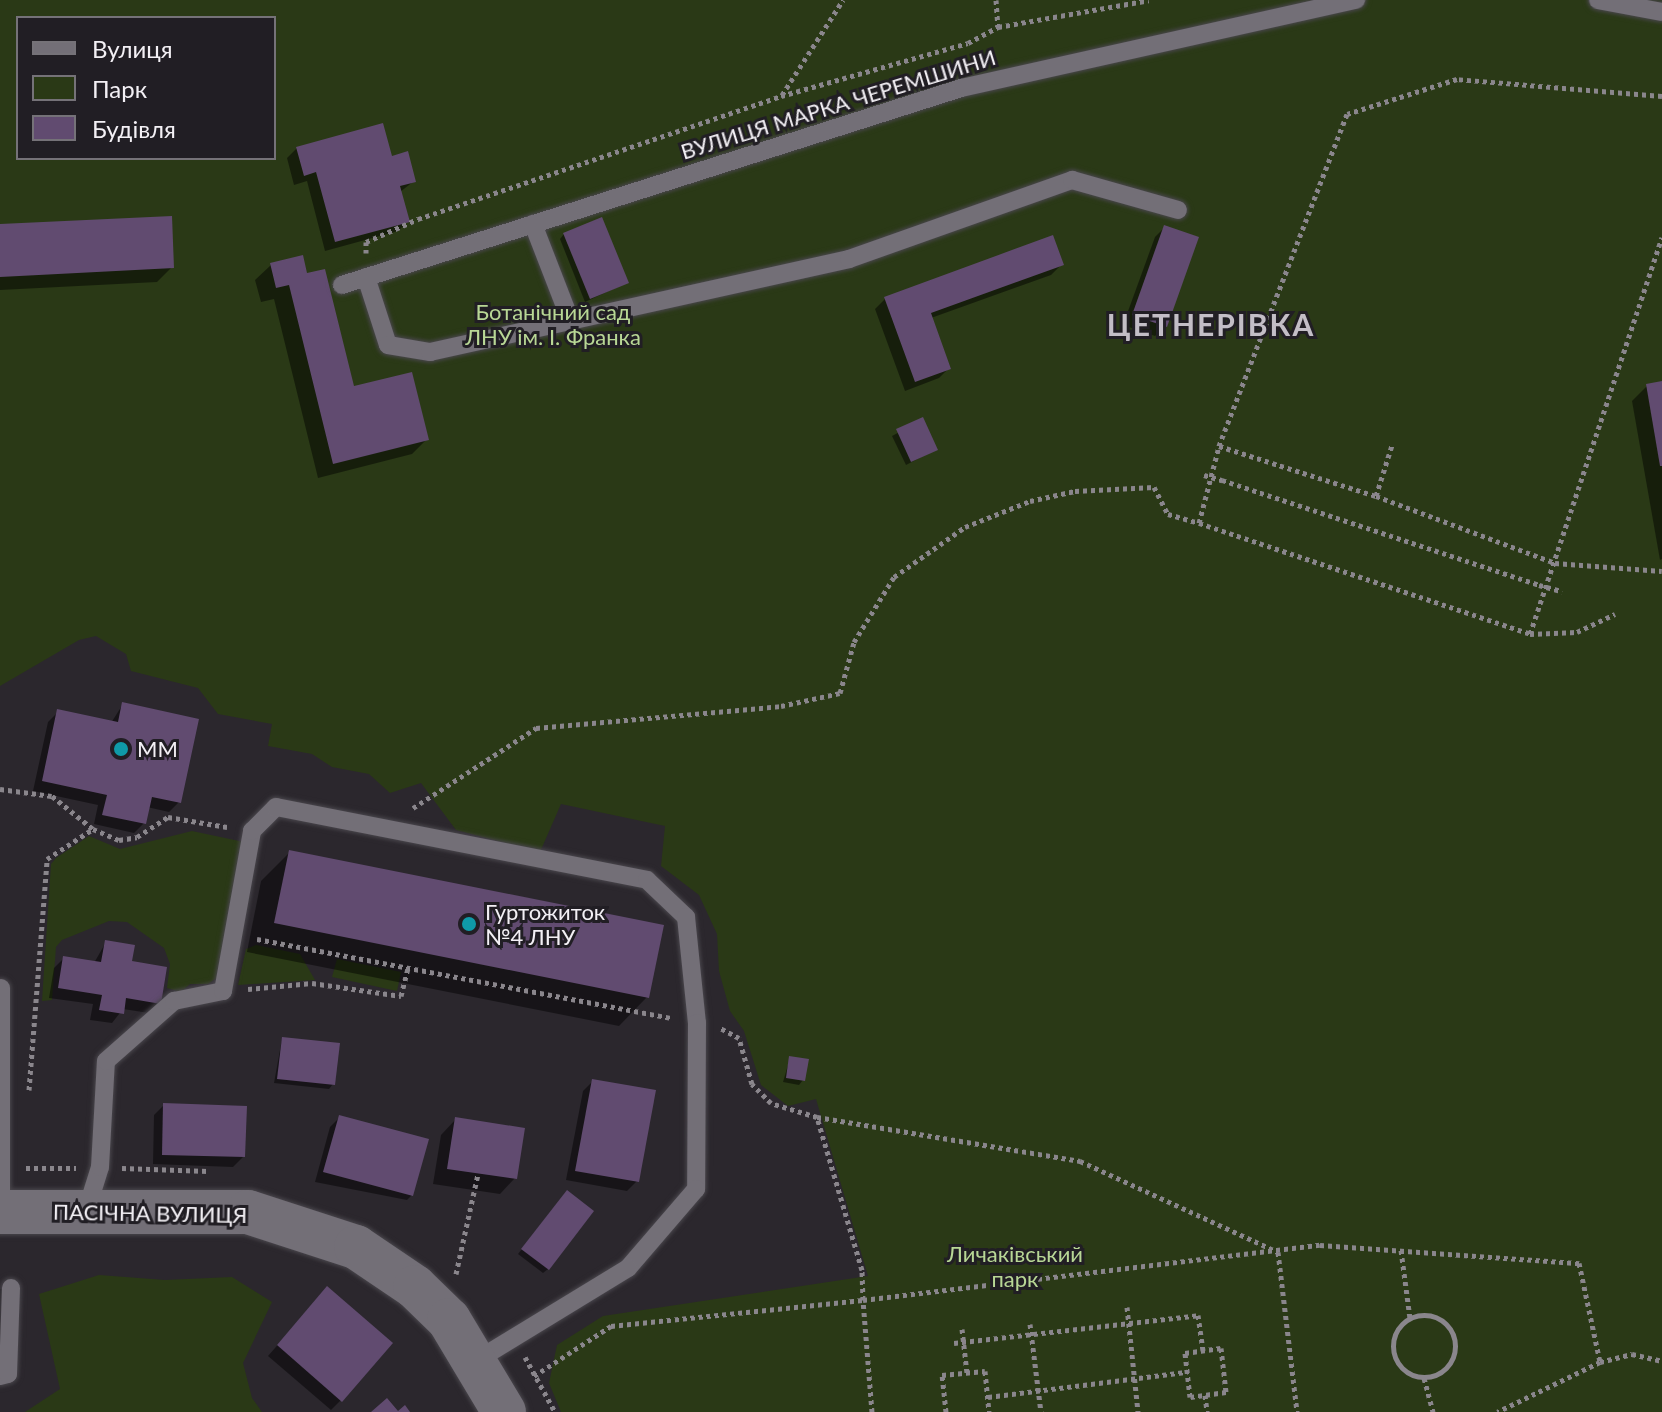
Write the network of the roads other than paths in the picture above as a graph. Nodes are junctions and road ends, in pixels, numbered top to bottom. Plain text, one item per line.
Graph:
1 (1356, 0) edge
2 (1598, 0) edge
3 (1662, 12) edge
4 (1178, 210) dead end
5 (533, 224) junction
6 (366, 277) junction
7 (342, 285) dead end
8 (571, 322) junction
9 (1, 988) edge
10 (1, 1057) edge
11 (0, 1212) edge
12 (86, 1212) junction
13 (11, 1288) dead end
14 (474, 1362) junction
15 (0, 1376) edge
16 (504, 1412) edge

1 - 5 lane, ВУЛИЦЯ МАРКА ЧЕРЕМШИНИ
2 - 3 lane
4 - 8 lane
5 - 6 lane, ВУЛИЦЯ МАРКА ЧЕРЕМШИНИ
5 - 8 lane
6 - 7 lane, ВУЛИЦЯ МАРКА ЧЕРЕМШИНИ
6 - 8 lane
9 - 10 lane
10 - 11 lane
11 - 12 main road, ПАСІЧНА ВУЛИЦЯ
12 - 14 main road, ПАСІЧНА ВУЛИЦЯ
12 - 14 lane
13 - 15 lane
14 - 16 main road, ПАСІЧНА ВУЛИЦЯ

